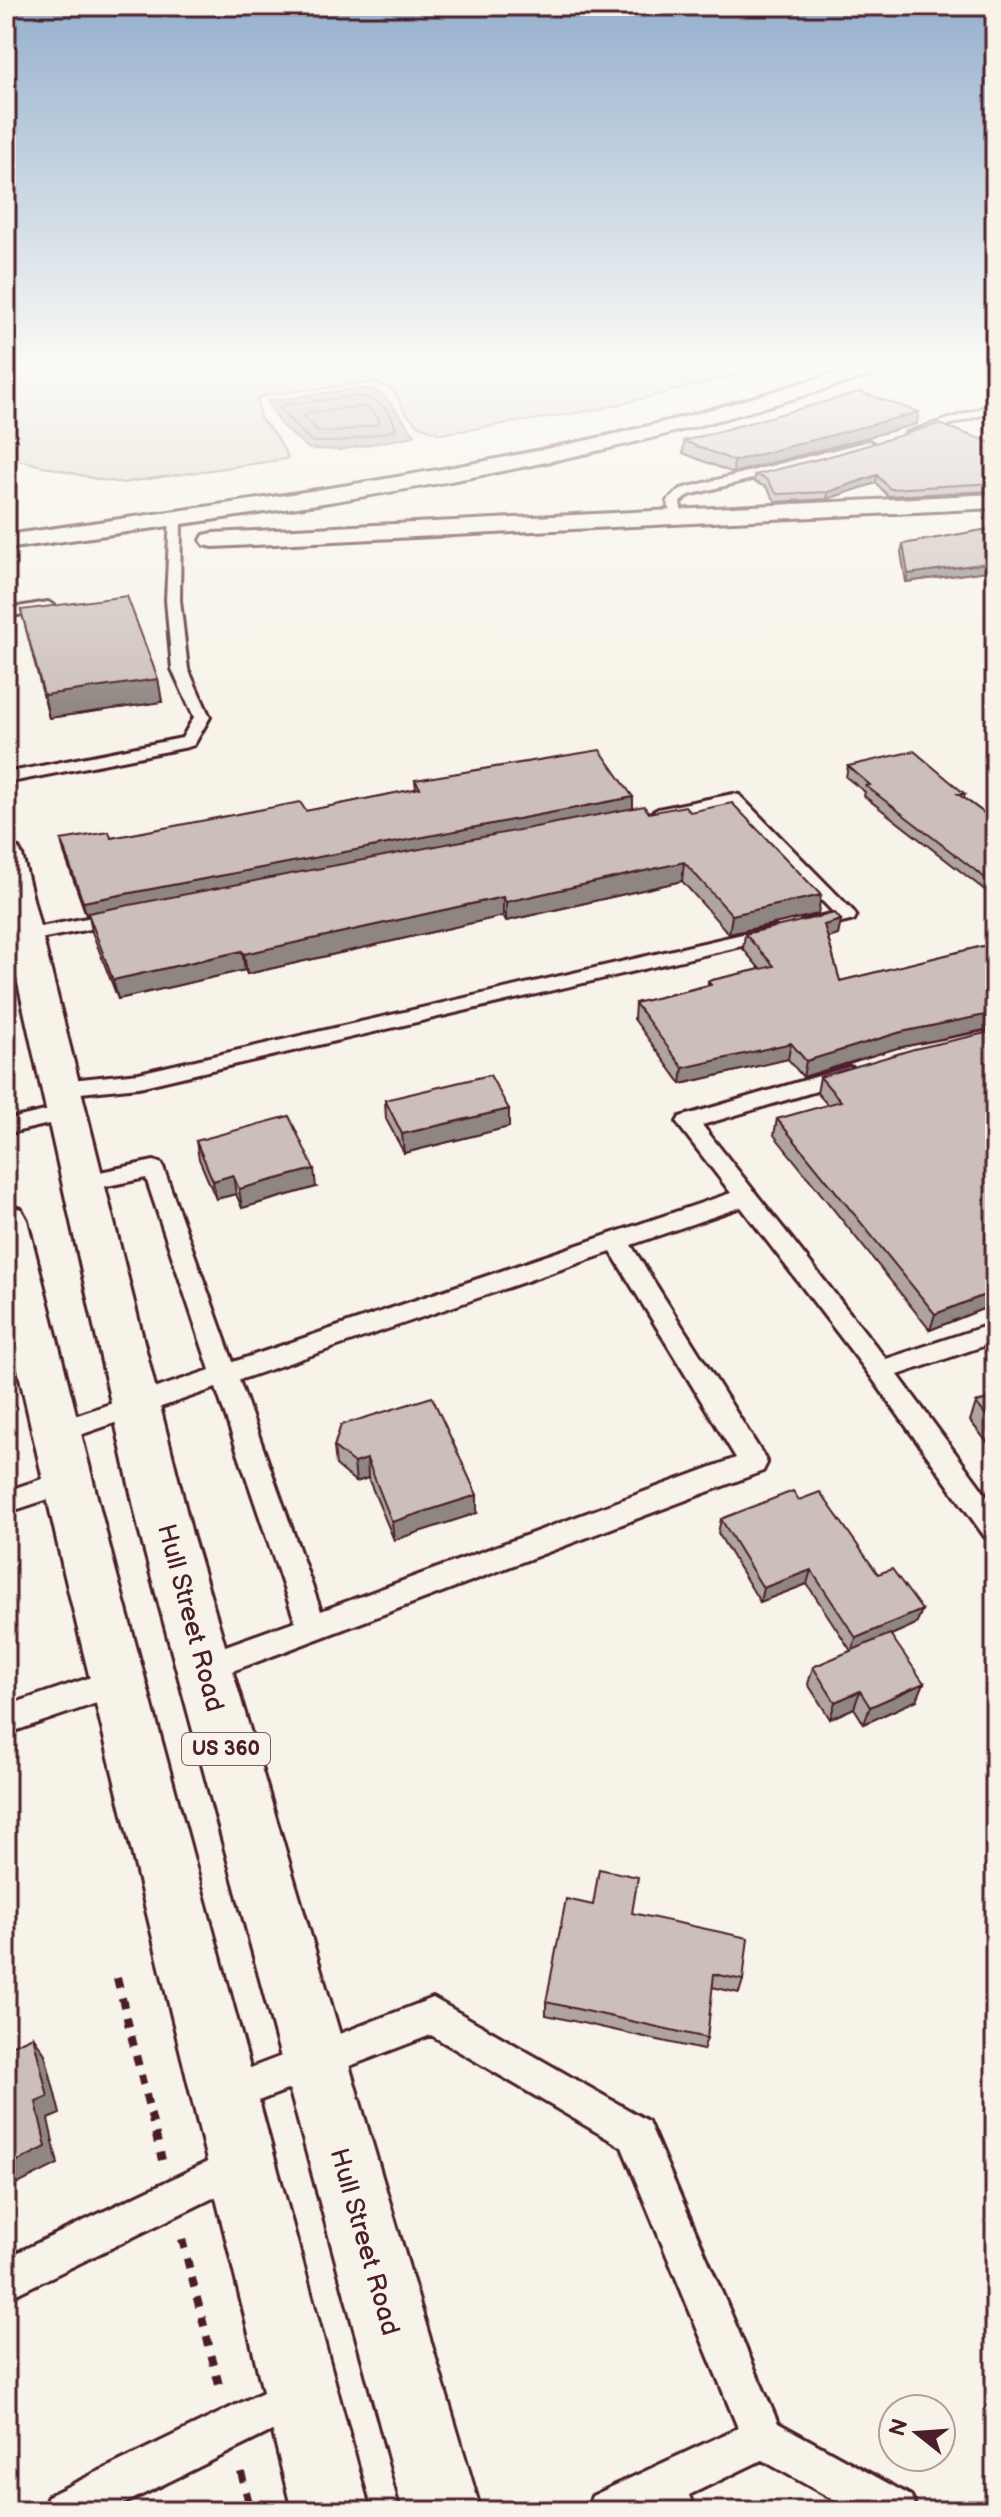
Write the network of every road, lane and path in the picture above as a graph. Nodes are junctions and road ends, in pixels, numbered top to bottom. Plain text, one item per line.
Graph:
1 (405, 479) edge
2 (734, 479) edge
3 (215, 490) dead end
4 (185, 494) dead end
5 (995, 501) edge
6 (678, 517) junction
7 (175, 518) junction
8 (213, 540) dead end
9 (6, 542) edge
10 (48, 606) edge
11 (6, 613) edge
12 (6, 778) edge
13 (640, 817) edge
14 (6, 855) edge
15 (15, 909) edge
16 (147, 912) edge
17 (876, 1065) edge
18 (64, 1101) junction
19 (6, 1127) edge
20 (83, 1183) junction
21 (745, 1197) junction
22 (6, 1220) edge
23 (617, 1241) junction
24 (995, 1332) edge
25 (881, 1371) junction
26 (224, 1376) junction
27 (136, 1406) junction
28 (63, 1456) junction
29 (6, 1502) edge
30 (995, 1529) edge
31 (312, 1628) junction
32 (203, 1668) junction
33 (118, 1682) junction
34 (6, 1720) edge
35 (117, 1978) dead end
36 (313, 2060) junction
37 (224, 2096) junction
38 (242, 2164) junction
39 (172, 2198) junction
40 (6, 2279) edge
41 (302, 2394) junction
42 (230, 2429) junction
43 (763, 2438) junction
44 (669, 2497) edge
45 (63, 2511) edge
46 (251, 2511) edge
47 (331, 2511) edge
48 (442, 2511) edge
49 (607, 2511) edge
50 (896, 2511) edge

1 - 7 main road
2 - 6 lane
3 - 4 main road
5 - 6 main road
6 - 8 main road
7 - 9 main road
7 - 12 lane
10 - 11 lane
13 - 18 lane
14 - 15 main road, Hull Street Road / US 360
15 - 16 lane
15 - 18 main road, Hull Street Road / US 360
17 - 21 lane
18 - 19 lane
18 - 20 main road, Hull Street Road / US 360
20 - 26 lane
20 - 27 main road, Hull Street Road / US 360
21 - 23 lane
21 - 25 lane
22 - 28 main road
23 - 26 lane
23 - 31 lane
24 - 25 lane
25 - 30 lane
26 - 27 lane
26 - 31 lane
27 - 28 lane
27 - 32 main road, Hull Street Road / US 360
28 - 29 lane
28 - 33 main road
31 - 32 lane
32 - 36 main road, Hull Street Road / US 360
33 - 34 lane
33 - 37 main road
35 - 39 path
36 - 37 lane
36 - 43 lane
36 - 48 main road, Hull Street Road / US 360
37 - 38 main road
38 - 39 lane
38 - 41 main road
39 - 40 lane
39 - 42 path
41 - 42 lane
41 - 47 main road
42 - 45 lane
42 - 46 path
43 - 44 lane
43 - 50 lane
44 - 49 lane

